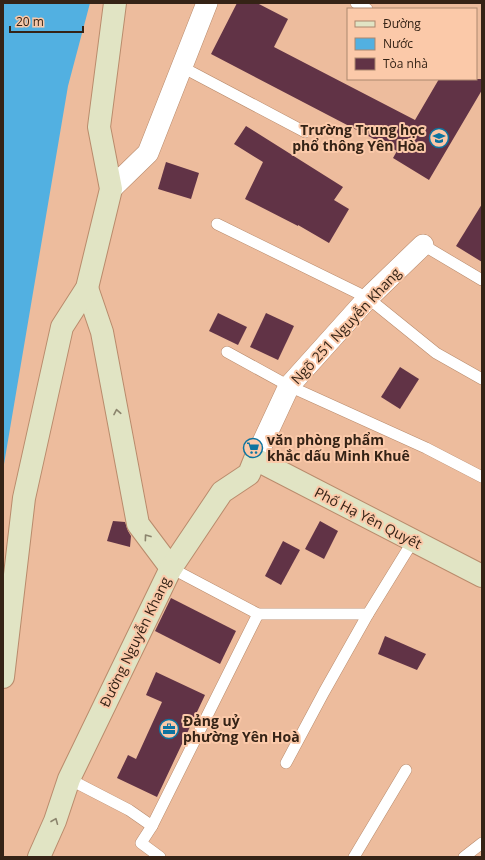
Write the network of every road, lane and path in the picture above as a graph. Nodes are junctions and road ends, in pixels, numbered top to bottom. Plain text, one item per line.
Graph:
1 (115, 3) edge
2 (207, 3) edge
3 (356, 3) edge
4 (365, 8) edge
5 (182, 67) junction
6 (305, 132) dead end
7 (111, 189) junction
8 (217, 224) dead end
9 (426, 241) joint
10 (482, 280) edge
11 (87, 288) junction
12 (368, 298) junction
13 (227, 352) dead end
14 (482, 379) edge
15 (289, 386) junction
16 (255, 459) junction
17 (482, 477) edge
18 (413, 541) junction
19 (170, 568) junction
20 (482, 576) edge
21 (258, 614) junction
22 (368, 614) junction
23 (3, 677) edge
24 (286, 763) dead end
25 (406, 770) dead end
26 (69, 779) junction
27 (152, 826) junction
28 (482, 843) edge
29 (39, 857) edge
30 (160, 857) edge
31 (354, 857) edge
32 (464, 857) edge

1 - 7 street
2 - 5 street
3 - 4 lane
5 - 6 lane
5 - 7 street
7 - 11 street
8 - 12 lane
9 - 10 lane
9 - 12 street, Ngõ 251 Nguyễn Khang
19 -> 11 street, Đường Nguyễn Khang
11 - 23 street
12 - 14 lane
12 - 15 street, Ngõ 251 Nguyễn Khang
13 - 15 lane
15 - 16 street, Ngõ 251 Nguyễn Khang
15 - 17 lane
16 - 18 street, Phố Hạ Yên Quyết
16 - 19 street, Ngõ 251 Nguyễn Khang
18 - 20 street, Phố Hạ Yên Quyết
18 - 22 lane
19 - 21 lane
19 - 26 street, Đường Nguyễn Khang
21 - 22 lane
21 - 27 lane
22 - 24 lane
25 - 31 lane
26 - 27 lane
29 -> 26 street, Đường Nguyễn Khang
27 - 30 lane
28 - 32 lane

